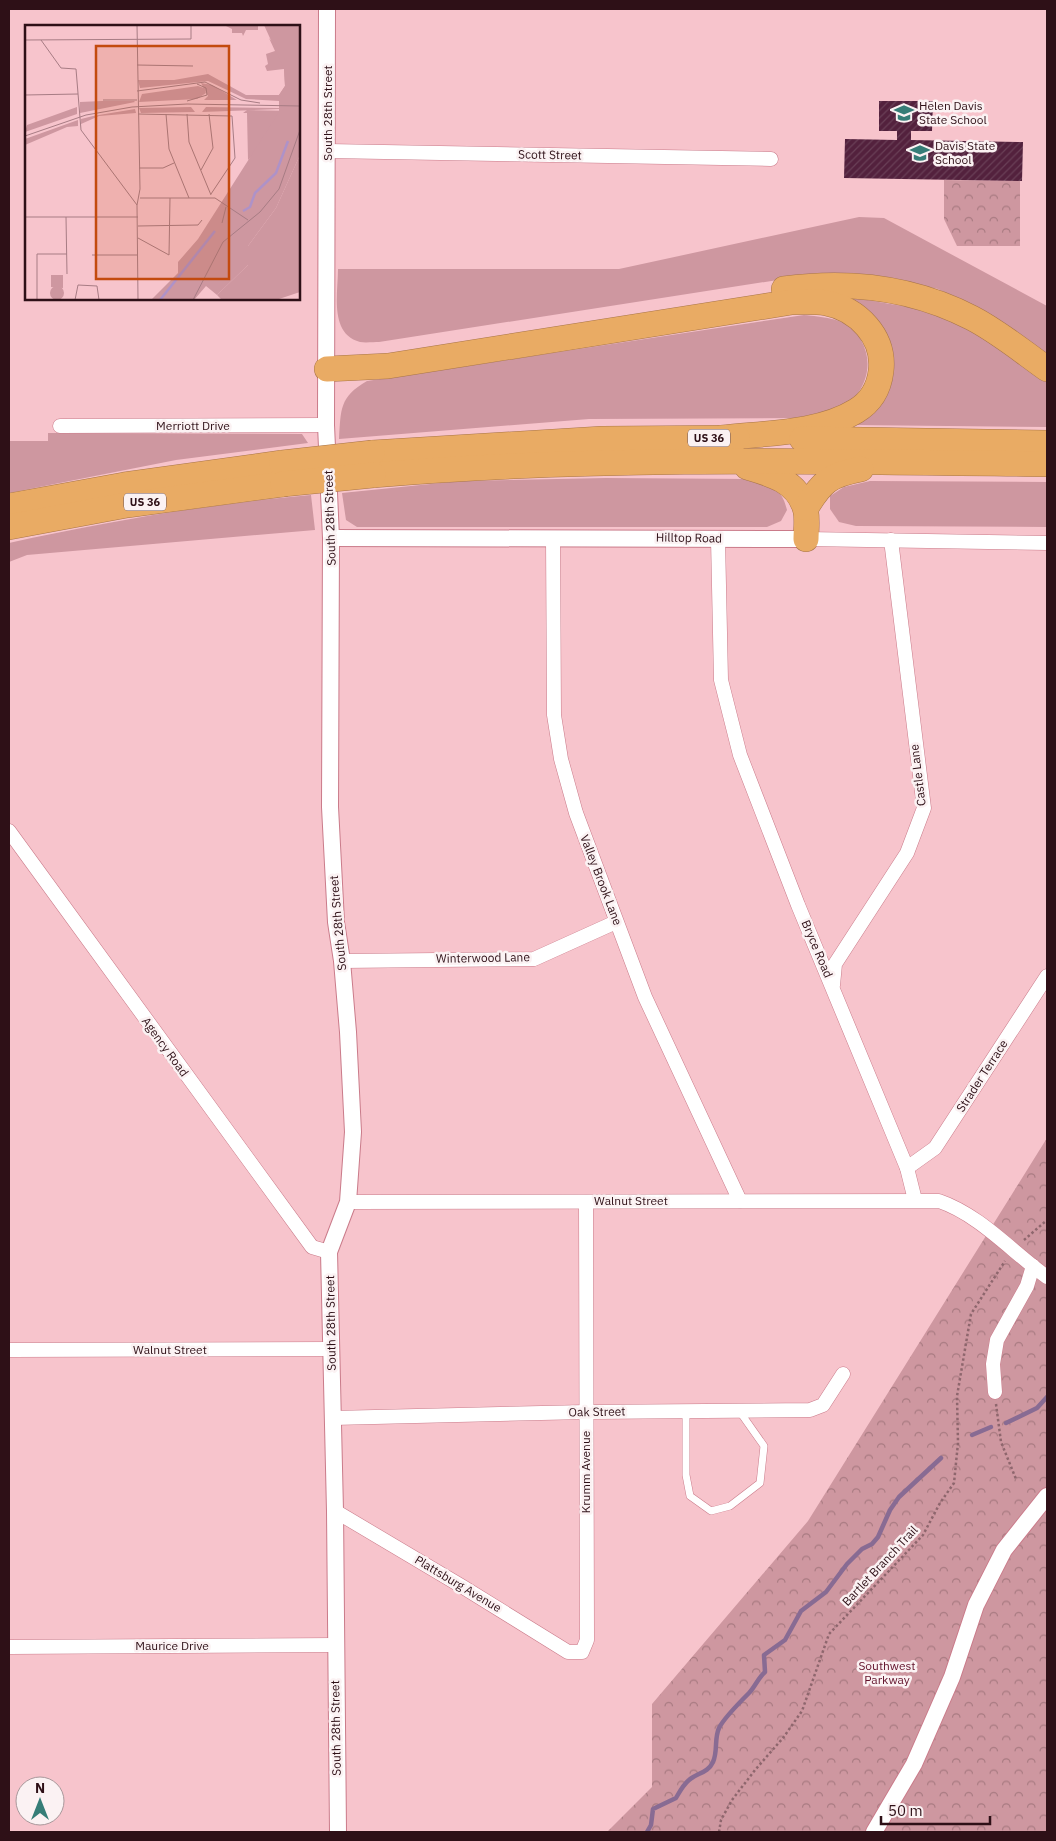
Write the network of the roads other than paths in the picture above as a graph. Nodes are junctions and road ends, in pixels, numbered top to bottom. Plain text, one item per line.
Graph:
1 (327, 9) edge
2 (328, 151) junction
3 (771, 159) dead end
4 (327, 361) junction
5 (1047, 370) edge
6 (326, 425) junction
7 (60, 426) dead end
8 (1047, 443) edge
9 (721, 448) junction
10 (893, 462) junction
11 (1047, 464) edge
12 (283, 474) junction
13 (9, 506) edge
14 (806, 508) junction
15 (9, 527) edge
16 (331, 538) junction
17 (553, 538) junction
18 (718, 539) junction
19 (806, 539) junction
20 (891, 540) junction
21 (1047, 543) edge
22 (9, 831) edge
23 (616, 922) junction
24 (342, 961) junction
25 (1047, 976) edge
26 (833, 987) junction
27 (907, 1168) junction
28 (915, 1200) junction
29 (740, 1201) junction
30 (348, 1202) junction
31 (586, 1202) junction
32 (329, 1252) junction
33 (1033, 1266) junction
34 (1047, 1277) edge
35 (332, 1349) junction
36 (9, 1350) edge
37 (843, 1374) dead end
38 (995, 1392) road end
39 (586, 1412) junction
40 (686, 1412) junction
41 (740, 1412) junction
42 (333, 1418) junction
43 (1047, 1496) edge
44 (334, 1511) junction
45 (335, 1646) junction
46 (9, 1647) edge
47 (582, 1652) joint
48 (338, 1832) edge
49 (874, 1832) edge

1 - 2 street, South 28th Street
2 - 3 street, Scott Street
2 - 4 street, South 28th Street
4 - 5 highway
4 - 6 street, South 28th Street
4 - 9 highway
6 - 7 street, Merriott Drive
6 - 16 street, South 28th Street
8 - 9 highway, US 36
9 - 10 highway, US 36
9 - 12 highway, US 36, bridge
9 - 14 highway
10 - 11 highway, US 36
10 - 14 highway
12 - 13 highway, US 36
12 - 15 highway, US 36
14 - 19 highway
16 - 17 street, Hilltop Road
16 - 24 street, South 28th Street
17 - 18 street, Hilltop Road
17 - 23 street, Valley Brook Lane
18 - 19 street, Hilltop Road
18 - 26 street, Bryce Road
19 - 20 street, Hilltop Road
20 - 21 street, Hilltop Road
20 - 26 street, Castle Lane
22 - 32 street, Agency Road
23 - 24 street, Winterwood Lane
23 - 29 street, Valley Brook Lane
24 - 30 street, South 28th Street
25 - 27 street, Strader Terrace
26 - 27 street, Bryce Road
27 - 28 street, Bryce Road
28 - 29 street, Walnut Street
28 - 33 street
29 - 31 street, Walnut Street
30 - 31 street, Walnut Street
30 - 32 street, South 28th Street
31 - 39 street, Krumm Avenue
32 - 35 street, South 28th Street
33 - 34 street
33 - 38 street
35 - 36 street, Walnut Street
35 - 42 street, South 28th Street
37 - 41 street, Oak Street
39 - 40 street, Oak Street
39 - 42 street, Oak Street
39 - 47 street, Krumm Avenue
40 - 41 street, Oak Street
40 - 41 lane
42 - 44 street, South 28th Street
43 - 49 street
44 - 45 street, South 28th Street
44 - 47 street, Plattsburg Avenue
45 - 46 street, Maurice Drive
45 - 48 street, South 28th Street

